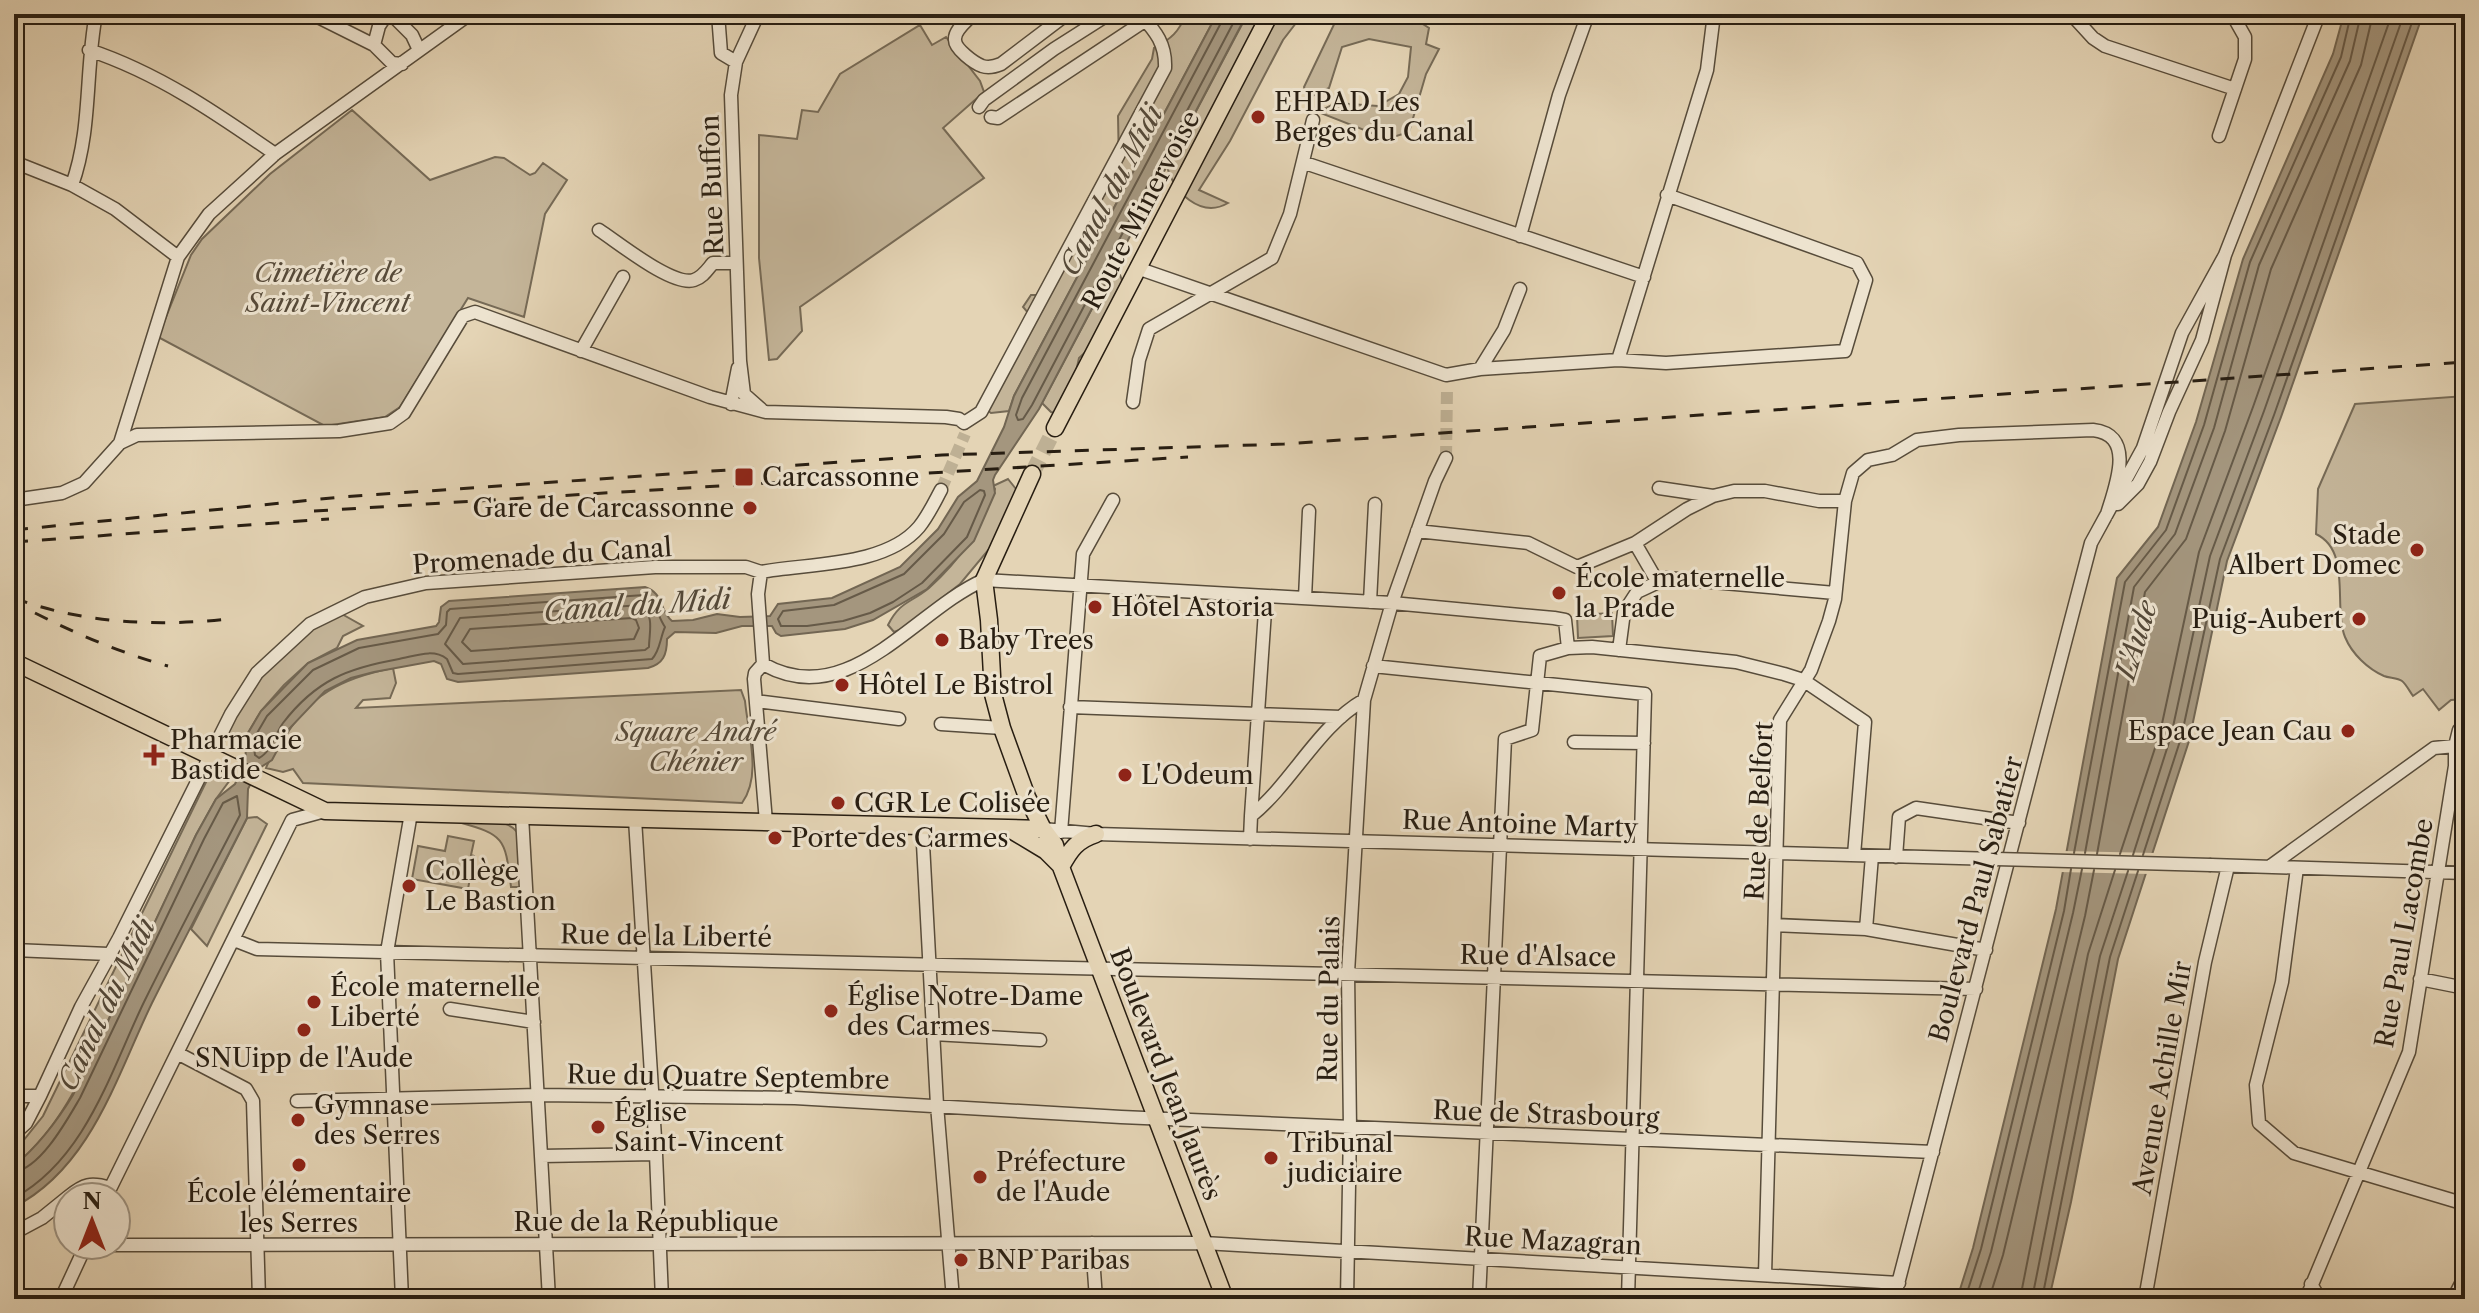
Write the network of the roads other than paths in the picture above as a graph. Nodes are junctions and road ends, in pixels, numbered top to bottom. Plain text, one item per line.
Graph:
1 (96, 14) edge
2 (312, 14) edge
3 (389, 14) edge
4 (470, 14) edge
5 (718, 14) edge
6 (758, 14) edge
7 (973, 14) edge
8 (1067, 14) edge
9 (1075, 14) edge
10 (1085, 14) edge
11 (1109, 14) edge
12 (1270, 14) edge
13 (1588, 14) edge
14 (1714, 14) edge
15 (2071, 14) edge
16 (2232, 14) edge
17 (2319, 14) edge
18 (1143, 17) edge
19 (374, 45) junction
20 (89, 50) junction
21 (419, 50) junction
22 (736, 62) junction
23 (402, 64) junction
24 (2235, 89) junction
25 (979, 107) dead end
26 (991, 117) dead end
27 (1313, 120) dead end
28 (2219, 136) dead end
29 (275, 154) junction
30 (14, 162) edge
31 (1305, 163) junction
32 (72, 185) junction
33 (1667, 195) junction
34 (599, 230) dead end
35 (1520, 236) junction
36 (2225, 255) junction
37 (178, 257) junction
38 (736, 263) junction
39 (1137, 268) junction
40 (623, 277) dead end
41 (1644, 277) junction
42 (1520, 289) dead end
43 (1210, 293) junction
44 (581, 351) junction
45 (1618, 360) junction
46 (740, 361) junction
47 (1480, 369) junction
48 (1446, 375) junction
49 (1447, 390) tunnel mouth
50 (1133, 402) dead end
51 (731, 404) junction
52 (766, 412) junction
53 (1055, 428) tunnel mouth
54 (120, 443) junction
55 (1446, 458) tunnel mouth
56 (1032, 474) tunnel mouth
57 (1659, 488) dead end
58 (941, 490) tunnel mouth
59 (1713, 496) junction
60 (14, 500) edge
61 (1113, 500) dead end
62 (1845, 501) junction
63 (1375, 504) dead end
64 (1309, 511) dead end
65 (2107, 514) junction
66 (1417, 531) junction
67 (1635, 543) junction
68 (761, 572) junction
69 (984, 580) junction
70 (1657, 581) junction
71 (1080, 585) junction
72 (1835, 593) junction
73 (1266, 596) junction
74 (1305, 598) junction
75 (1370, 602) junction
76 (1392, 603) junction
77 (1568, 648) junction
78 (1619, 650) junction
79 (14, 662) edge
80 (763, 664) junction
81 (1373, 666) junction
82 (1803, 680) junction
83 (1538, 682) junction
84 (1364, 700) junction
85 (756, 701) junction
86 (1070, 707) junction
87 (1259, 714) junction
88 (1341, 717) junction
89 (899, 719) dead end
90 (941, 724) dead end
91 (2465, 726) edge
92 (1002, 728) junction
93 (1574, 742) dead end
94 (1644, 743) junction
95 (2455, 746) junction
96 (213, 759) junction
97 (281, 790) junction
98 (1027, 797) junction
99 (325, 811) junction
100 (411, 813) junction
101 (522, 816) junction
102 (1251, 816) junction
103 (635, 819) junction
104 (292, 820) junction
105 (766, 822) junction
106 (2019, 823) junction
107 (922, 825) junction
108 (1006, 827) junction
109 (1043, 829) junction
110 (1061, 832) junction
111 (1096, 834) junction
112 (1250, 839) junction
113 (1357, 842) junction
114 (1501, 846) junction
115 (1642, 849) junction
116 (1778, 853) junction
117 (1854, 855) junction
118 (1872, 856) junction
119 (1896, 857) junction
120 (2228, 866) junction
121 (1061, 867) junction
122 (2269, 867) junction
123 (2297, 868) junction
124 (2436, 872) junction
125 (2465, 873) edge
126 (1775, 925) junction
127 (1866, 929) junction
128 (234, 940) junction
129 (14, 950) edge
130 (1986, 950) junction
131 (387, 952) junction
132 (108, 954) junction
133 (530, 955) junction
134 (644, 958) junction
135 (929, 965) junction
136 (1099, 967) junction
137 (1348, 973) junction
138 (1494, 977) junction
139 (2420, 979) junction
140 (1637, 980) junction
141 (1774, 984) junction
142 (2465, 988) edge
143 (1976, 989) junction
144 (450, 1009) dead end
145 (534, 1022) junction
146 (933, 1034) junction
147 (1040, 1040) dead end
148 (179, 1054) junction
149 (538, 1095) junction
150 (14, 1096) edge
151 (40, 1096) junction
152 (652, 1096) junction
153 (391, 1097) junction
154 (297, 1101) dead end
155 (937, 1105) junction
156 (1157, 1117) junction
157 (1350, 1128) junction
158 (1488, 1133) junction
159 (14, 1134) edge
160 (1633, 1139) junction
161 (1769, 1145) junction
162 (1933, 1152) junction
163 (656, 1154) junction
164 (541, 1156) junction
165 (2360, 1173) junction
166 (114, 1181) edge
167 (2465, 1204) edge
168 (52, 1210) edge
169 (14, 1233) edge
170 (1092, 1243) junction
171 (1204, 1243) junction
172 (659, 1244) junction
173 (948, 1244) junction
174 (132, 1245) edge
175 (256, 1245) junction
176 (398, 1245) junction
177 (546, 1245) junction
178 (1347, 1251) junction
179 (1480, 1259) junction
180 (79, 1261) edge
181 (1630, 1267) junction
182 (1765, 1275) junction
183 (2465, 1276) edge
184 (1899, 1283) junction
185 (2311, 1284) junction
186 (61, 1299) edge
187 (259, 1299) edge
188 (402, 1299) edge
189 (549, 1299) edge
190 (662, 1299) edge
191 (953, 1299) edge
192 (1096, 1299) edge
193 (1225, 1299) edge
194 (1347, 1299) edge
195 (1479, 1299) edge
196 (1628, 1299) edge
197 (1894, 1299) edge
198 (2145, 1299) edge
199 (2306, 1299) edge
200 (2320, 1299) edge
201 (2453, 1299) edge

1 - 20 street
2 - 19 street
3 - 19 street
3 - 21 street
4 - 21 street
5 - 22 street
6 - 22 street, Rue Buffon
7 - 8 street
9 - 10 street
11 - 25 street
12 - 39 main road, Route Minervoise
13 - 35 street
14 - 33 street
15 - 24 street
16 - 24 street
17 - 36 street, Boulevard Paul Sabatier
18 - 26 street
18 - 52 street
19 - 23 street
20 - 29 street
20 - 32 street
21 - 23 street
22 - 38 street, Rue Buffon
23 - 29 street
24 - 28 street
27 - 31 street
29 - 37 street
30 - 32 street
31 - 35 street
31 - 43 street
32 - 37 street
33 - 41 street
33 - 45 street
34 - 38 street
35 - 41 street
36 - 65 street, Boulevard Paul Sabatier
36 - 65 street, Boulevard Paul Sabatier
37 - 54 street
38 - 46 street, Rue Buffon
39 - 43 street
39 - 53 main road, Route Minervoise
40 - 44 street
41 - 45 street
42 - 47 street
43 - 48 street
43 - 50 street
44 - 51 street
44 - 54 street
45 - 47 street
46 - 51 street, Rue Buffon
46 - 52 street, Rue Buffon
47 - 48 street
48 - 49 street
51 - 52 street
54 - 60 street
55 - 66 street, Rue du Palais
56 - 69 main road
57 - 59 street
58 - 68 street, Promenade du Canal
59 - 62 street
59 - 67 street
61 - 71 street
62 - 65 street, Rue de Belfort
62 - 72 street, Rue de Belfort
63 - 75 street
64 - 74 street
65 - 106 street, Boulevard Paul Sabatier
66 - 67 street
66 - 76 street, Rue du Palais
67 - 70 street
68 - 80 street
68 - 96 street, Promenade du Canal
69 - 71 street
69 - 80 street
69 - 92 main road
70 - 72 street
70 - 78 street
71 - 73 street
71 - 86 street
72 - 82 street, Rue de Belfort
73 - 74 street
73 - 87 street
74 - 75 street
75 - 76 street
76 - 77 street
76 - 81 street, Rue du Palais
77 - 78 street
77 - 83 street
78 - 82 street
79 - 96 main road
80 - 85 street
81 - 83 street
81 - 84 street, Rue du Palais
82 - 116 street, Rue de Belfort
82 - 117 street
83 - 94 street
83 - 114 street
84 - 88 street
84 - 113 street, Rue du Palais
85 - 89 street
85 - 105 street
86 - 87 street
86 - 110 street
87 - 88 street
87 - 102 street
88 - 102 street
90 - 92 street
91 - 95 street
92 - 98 main road
93 - 94 street
94 - 115 street
95 - 122 street
95 - 124 street, Rue Paul Lacombe
96 - 97 main road
96 - 132 street, Promenade du Canal
97 - 99 main road
97 - 104 street
98 - 108 main road
98 - 109 main road
99 - 100 main road
99 - 104 street
100 - 101 main road
100 - 131 street
101 - 103 main road
101 - 133 street
102 - 112 street
103 - 105 main road
103 - 134 street
104 - 128 street
105 - 107 main road
106 - 119 street
106 - 130 street, Boulevard Paul Sabatier
107 - 108 main road
107 - 135 street
108 - 109 main road
108 - 121 main road, Boulevard Jean Jaurès
109 - 110 street, Rue Antoine Marty
109 - 121 main road, Boulevard Jean Jaurès
110 - 111 street, Rue Antoine Marty
111 - 112 street, Rue Antoine Marty
111 - 121 main road
112 - 113 street, Rue Antoine Marty
113 - 114 street, Rue Antoine Marty
113 - 137 street, Rue du Palais
114 - 115 street, Rue Antoine Marty
114 - 138 street
115 - 116 street, Rue Antoine Marty
115 - 140 street
116 - 117 street, Rue Antoine Marty
116 - 126 street, Rue de Belfort
117 - 118 street, Rue Antoine Marty
118 - 119 street, Rue Antoine Marty
118 - 127 street
119 - 120 street, Rue Antoine Marty, bridge
120 - 122 street, Rue Antoine Marty
120 - 198 street, Avenue Achille Mir
121 - 136 main road, Boulevard Jean Jaurès
122 - 123 street, Rue Antoine Marty
123 - 124 street, Rue Antoine Marty
123 - 165 street
124 - 125 street, Rue Antoine Marty
124 - 139 street, Rue Paul Lacombe
126 - 127 street
126 - 141 street, Rue de Belfort
127 - 130 street
128 - 131 street, Rue de la Liberté
128 - 148 street
129 - 132 street
130 - 143 street, Boulevard Paul Sabatier
131 - 133 street, Rue de la Liberté
131 - 153 street
132 - 151 street, Promenade du Canal
133 - 134 street, Rue de la Liberté
133 - 145 street
134 - 135 street, Rue de la Liberté
134 - 152 street
135 - 136 street, Rue de la Liberté
135 - 146 street
136 - 137 street, Rue d'Alsace
136 - 156 main road, Boulevard Jean Jaurès
137 - 138 street, Rue d'Alsace
137 - 157 street, Rue du Palais
138 - 140 street, Rue d'Alsace
138 - 158 street
139 - 142 street
139 - 165 street, Rue Paul Lacombe
140 - 141 street, Rue d'Alsace
140 - 160 street
141 - 143 street, Rue d'Alsace
141 - 161 street, Rue de Belfort
143 - 162 street, Boulevard Paul Sabatier
144 - 145 street
145 - 149 street
146 - 147 street
146 - 155 street
148 - 166 street
148 - 175 street
149 - 152 street, Rue du Quatre Septembre
149 - 153 street, Rue du Quatre Septembre
149 - 164 street
150 - 151 street
151 - 159 street, Promenade du Canal
152 - 155 street, Rue du Quatre Septembre
152 - 163 street
153 - 154 street, Rue du Quatre Septembre
153 - 176 street
155 - 156 street, Rue du Quatre Septembre
155 - 173 street
156 - 157 street, Rue de Strasbourg
156 - 171 main road, Boulevard Jean Jaurès
157 - 158 street, Rue de Strasbourg
157 - 178 street, Rue du Palais
158 - 160 street, Rue de Strasbourg
158 - 179 street
160 - 161 street, Rue de Strasbourg
160 - 181 street
161 - 162 street, Rue de Strasbourg
161 - 182 street, Rue de Belfort
162 - 184 street, Boulevard Paul Sabatier
163 - 164 street
163 - 172 street
164 - 177 street
165 - 167 street
165 - 185 street, Rue Paul Lacombe
168 - 169 street
170 - 171 street, Rue de la République
170 - 173 street, Rue de la République
170 - 192 street
171 - 178 street, Rue Mazagran
171 - 193 main road, Boulevard Jean Jaurès
172 - 173 street, Rue de la République
172 - 177 street, Rue de la République
172 - 190 street
173 - 191 street
174 - 175 street, Rue de la République
175 - 176 street, Rue de la République
175 - 187 street
176 - 177 street, Rue de la République
176 - 188 street
177 - 189 street
178 - 179 street, Rue Mazagran
178 - 194 street, Rue du Palais
179 - 181 street, Rue Mazagran
179 - 195 street
180 - 186 street
181 - 182 street, Rue Mazagran
181 - 196 street
182 - 184 street, Rue Mazagran
183 - 201 street
184 - 197 street, Boulevard Paul Sabatier
185 - 199 street, Rue Paul Lacombe
185 - 200 street

